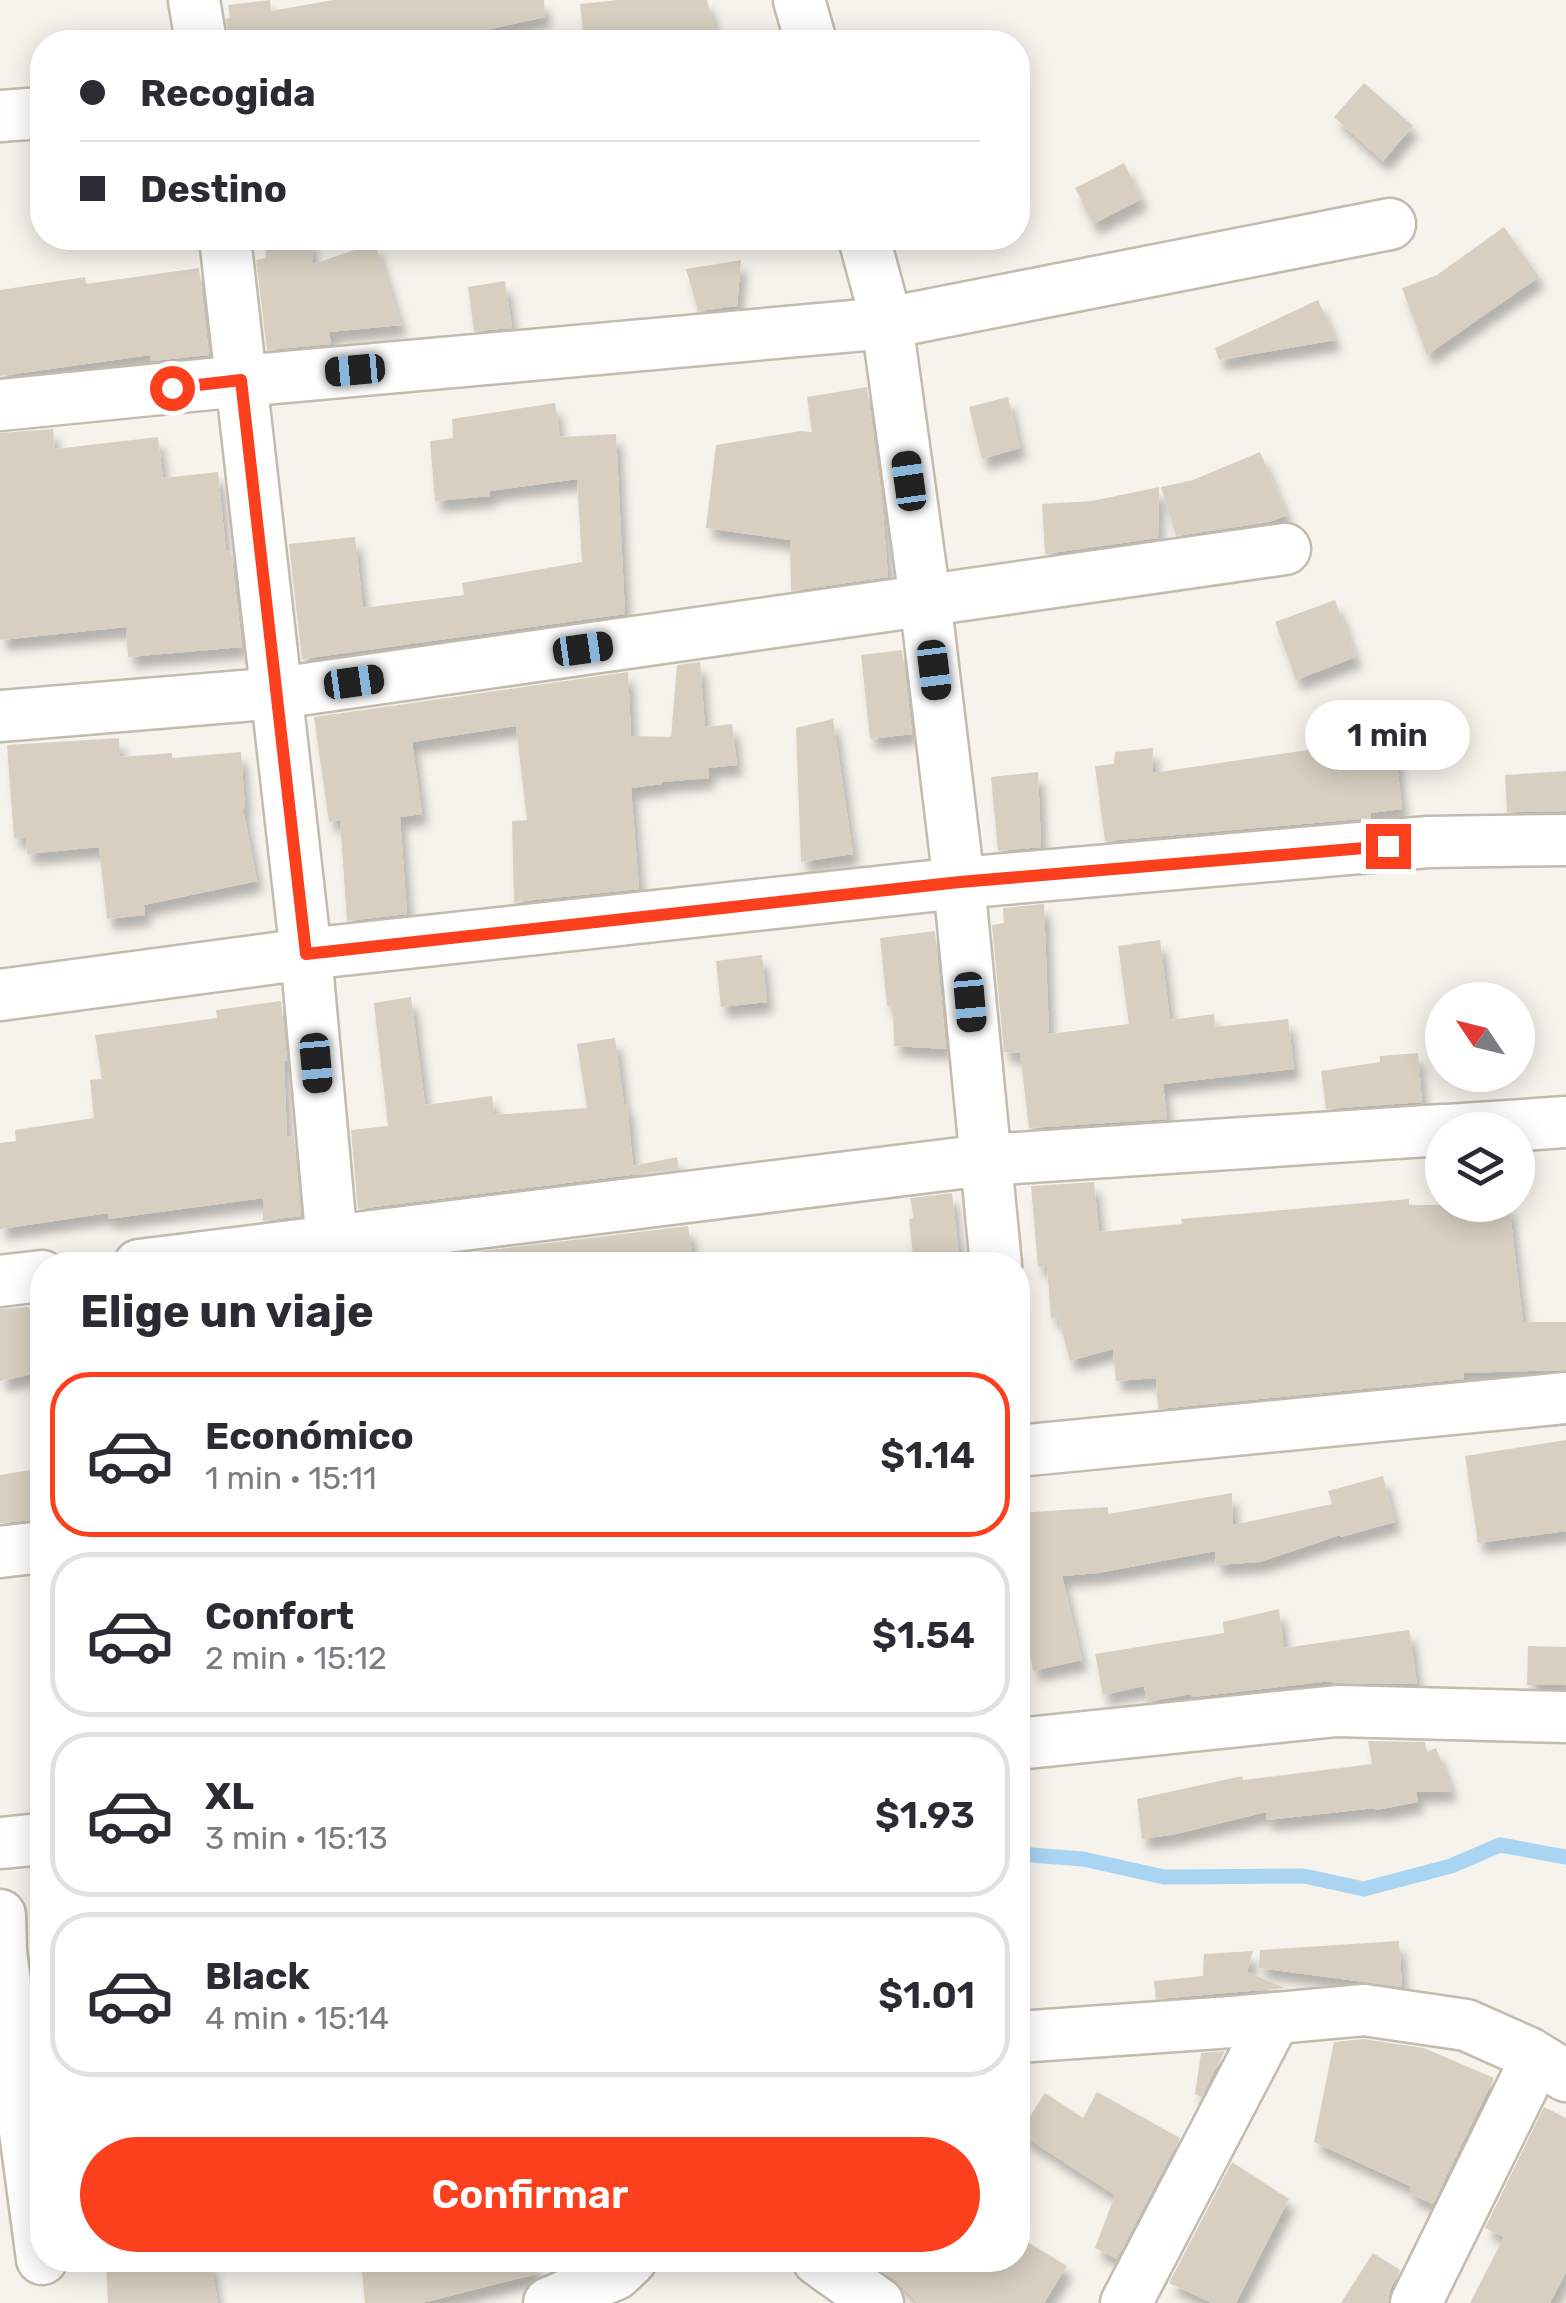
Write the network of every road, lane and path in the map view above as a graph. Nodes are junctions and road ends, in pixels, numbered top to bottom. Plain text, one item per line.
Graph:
1 (194, 0) edge
2 (199, 30) edge
3 (30, 114) edge
4 (0, 116) edge
5 (1390, 224) dead end
6 (226, 250) edge
7 (867, 250) edge
8 (887, 323) junction
9 (241, 380) junction
10 (0, 405) edge
11 (1285, 549) dead end
12 (925, 599) junction
13 (278, 693) junction
14 (0, 716) edge
15 (1566, 840) edge
16 (960, 882) junction
17 (306, 954) junction
18 (0, 994) edge
19 (1566, 1122) edge
20 (1535, 1124) edge
21 (1425, 1131) edge
22 (985, 1160) junction
23 (332, 1252) edge
24 (346, 1252) edge
25 (995, 1252) edge
26 (30, 1277) edge
27 (0, 1281) edge
28 (1566, 1398) edge
29 (1030, 1450) edge
30 (30, 1549) edge
31 (0, 1552) edge
32 (1566, 1717) edge
33 (1030, 1743) edge
34 (30, 1840) edge
35 (0, 1843) edge
36 (0, 1915) edge
37 (1, 1952) edge
38 (1274, 2018) junction
39 (1030, 2035) edge
40 (1551, 2067) edge
41 (25, 2179) edge
42 (44, 2272) edge
43 (618, 2272) edge
44 (835, 2272) edge
45 (48, 2303) edge
46 (549, 2303) edge
47 (878, 2303) edge
48 (1126, 2303) edge
49 (1416, 2303) edge

1 - 2 street
3 - 4 street
5 - 8 street
6 - 9 street
7 - 8 street
8 - 9 street
8 - 12 street
9 - 10 street
9 - 13 street
11 - 12 street
12 - 13 street
12 - 16 street
13 - 14 street
13 - 17 street
15 - 16 street
16 - 17 street
16 - 22 street
17 - 18 street
17 - 23 street
19 - 20 street
21 - 22 street
22 - 24 street
22 - 25 street
26 - 27 street
28 - 29 street
30 - 31 street
32 - 33 street
34 - 35 street
36 - 37 street
37 - 41 street
38 - 39 street
38 - 40 street
38 - 48 street
40 - 49 street
42 - 45 street
43 - 46 street
44 - 47 street

